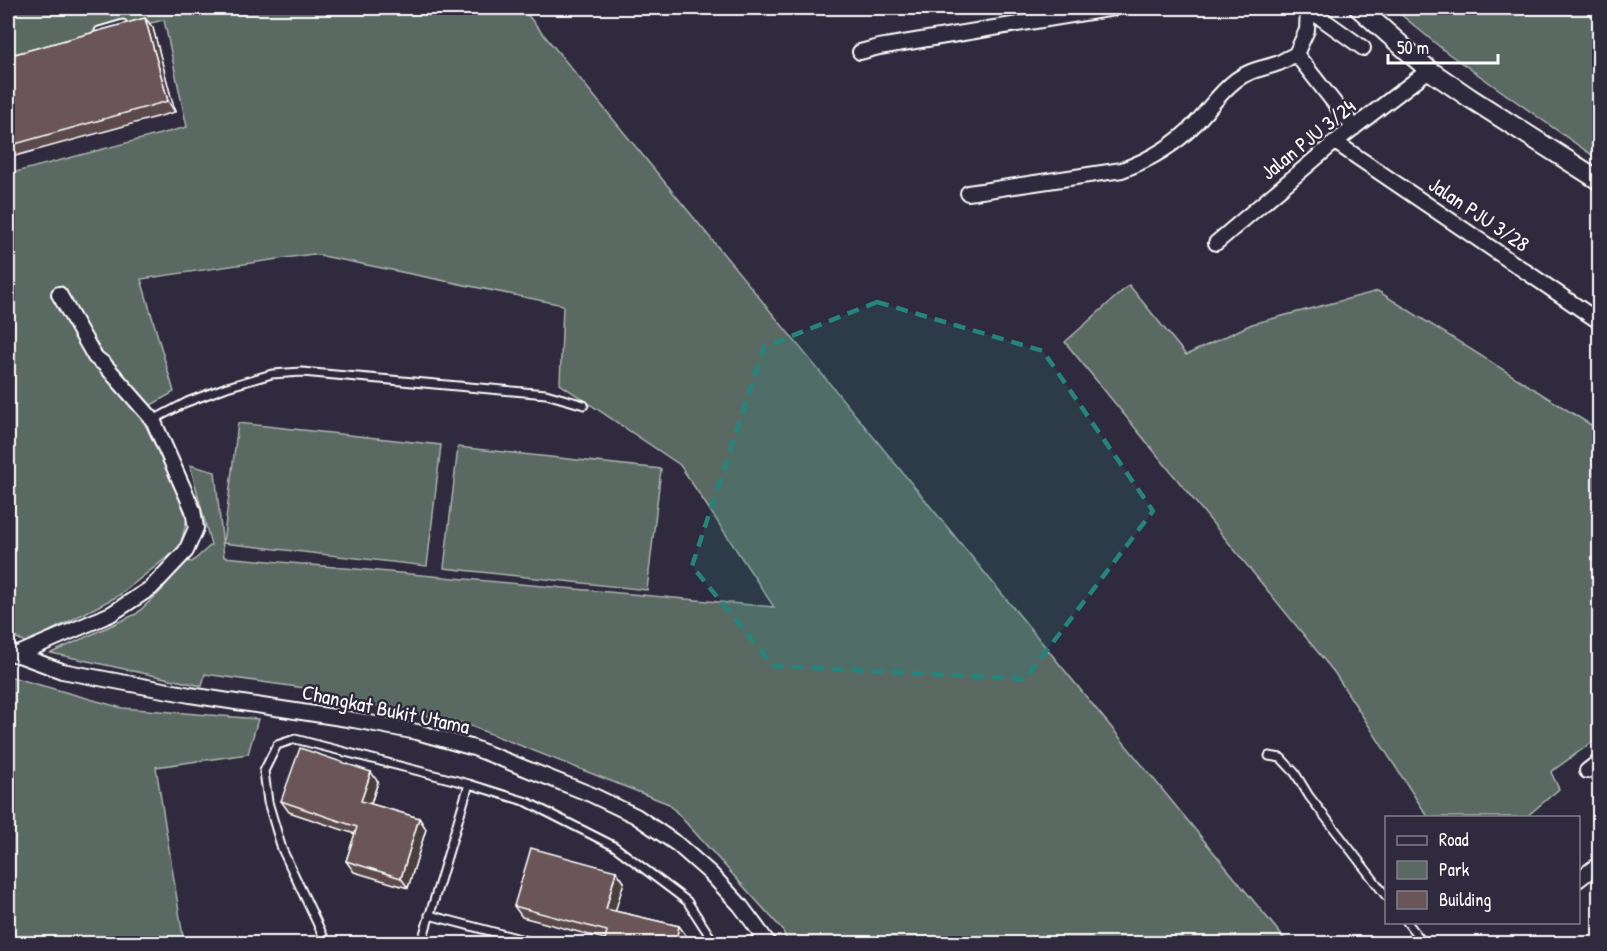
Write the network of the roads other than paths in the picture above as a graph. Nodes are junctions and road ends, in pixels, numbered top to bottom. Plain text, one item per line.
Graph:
1 (1114, 8) edge
2 (1308, 8) edge
3 (1359, 8) edge
4 (123, 24) edge
5 (92, 33) edge
6 (1363, 48) dead end
7 (861, 52) dead end
8 (1296, 54) junction
9 (1429, 70) junction
10 (1354, 128) junction
11 (1335, 142) junction
12 (1599, 181) edge
13 (968, 193) dead end
14 (1216, 243) dead end
15 (59, 294) dead end
16 (1599, 322) edge
17 (584, 405) dead end
18 (153, 420) junction
19 (12, 653) edge
20 (1269, 756) dead end
21 (1599, 761) edge
22 (1587, 771) dead end
23 (469, 784) junction
24 (1599, 863) edge
25 (1580, 878) edge
26 (1385, 895) edge
27 (429, 915) junction
28 (1409, 924) edge
29 (766, 939) edge
30 (327, 944) edge
31 (421, 944) edge
32 (539, 944) edge
33 (715, 944) edge
34 (750, 944) edge
35 (1424, 944) edge

1 - 7 street
2 - 6 street
2 - 8 street
3 - 9 street
4 - 5 lane
8 - 10 street
8 - 13 street
9 - 10 street, Jalan PJU 3/24
9 - 12 street
10 - 11 street, Jalan PJU 3/24
11 - 14 street, Jalan PJU 3/24
11 - 16 street, Jalan PJU 3/28
15 - 18 street
17 - 18 lane
18 - 19 street
19 - 29 street, Changkat Bukit Utama
20 - 26 lane
21 - 22 street
23 - 27 lane
23 - 30 lane
23 - 33 lane
24 - 25 street
27 - 31 lane
27 - 32 lane
28 - 35 lane
29 - 34 lane

